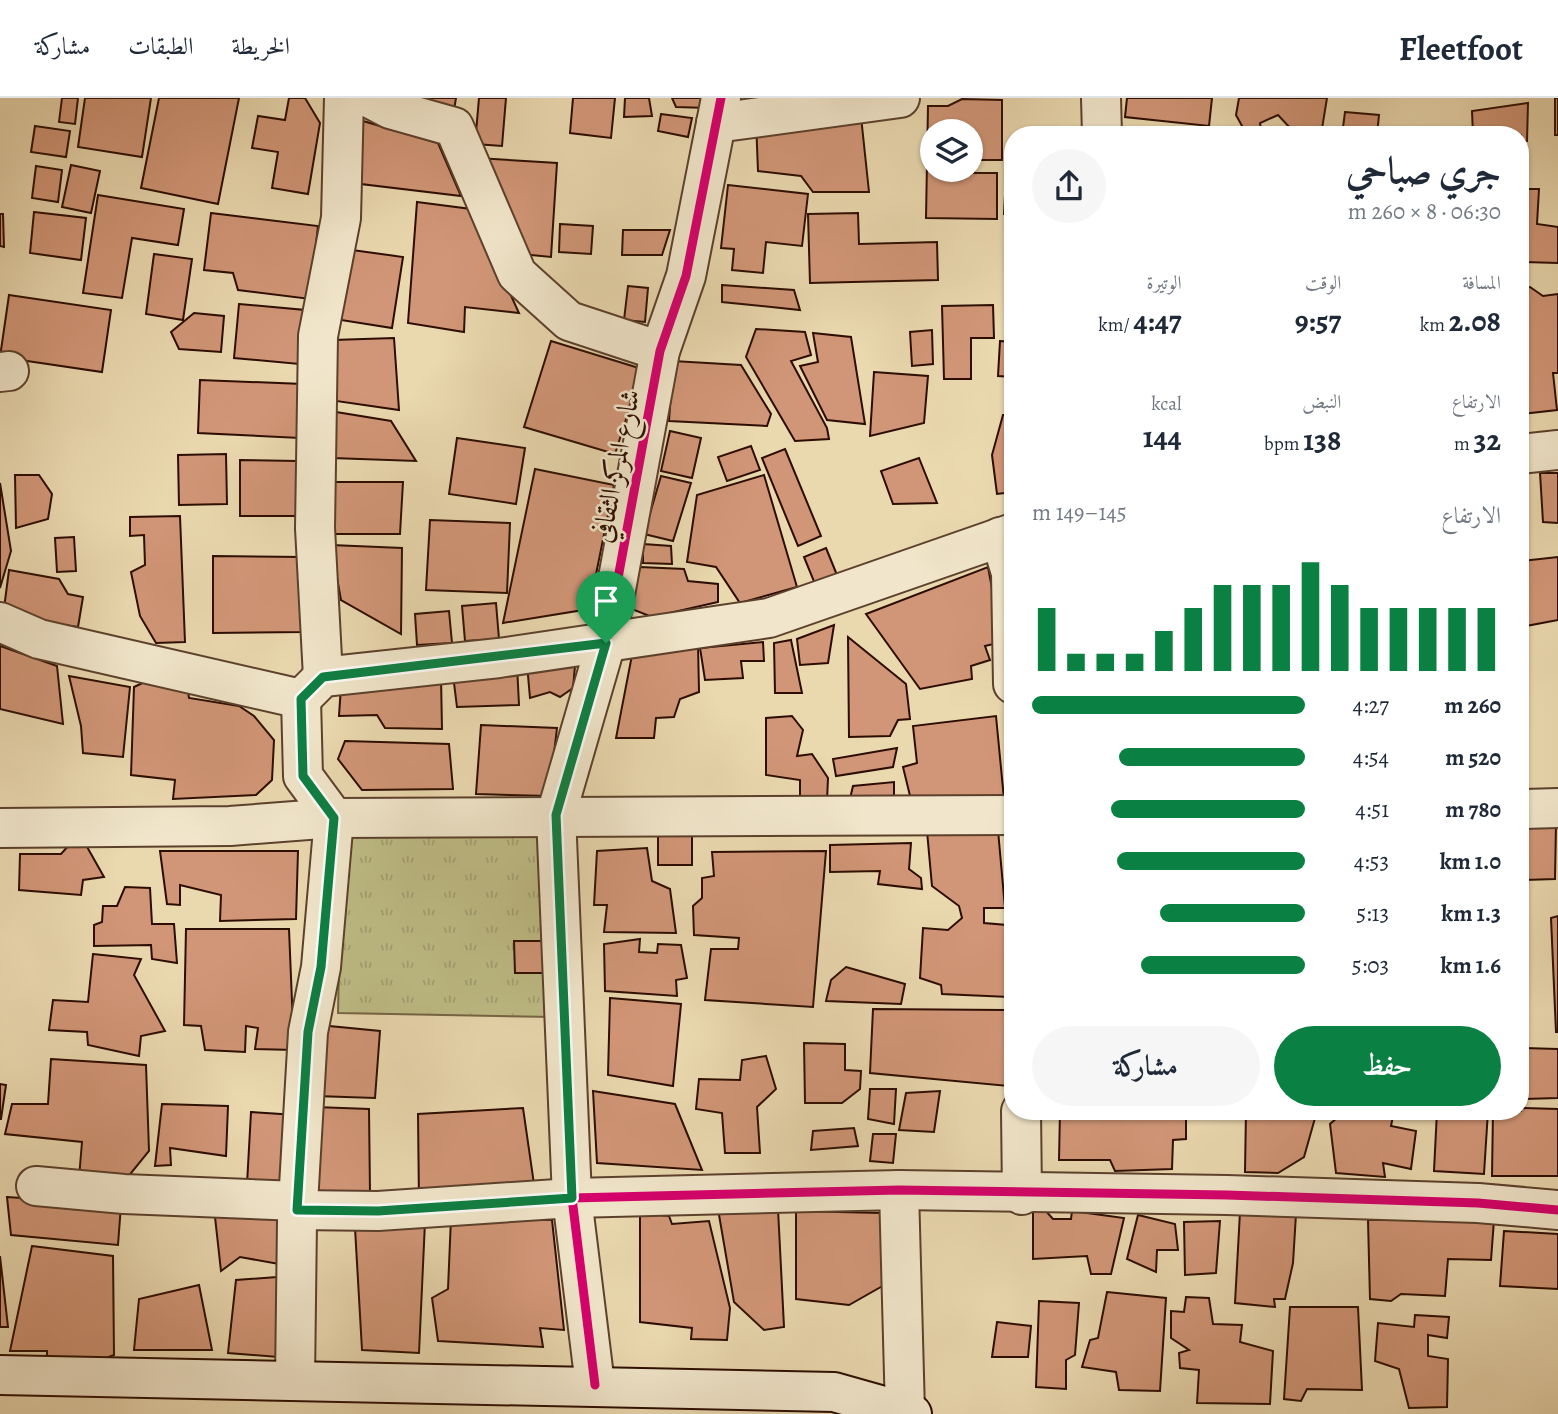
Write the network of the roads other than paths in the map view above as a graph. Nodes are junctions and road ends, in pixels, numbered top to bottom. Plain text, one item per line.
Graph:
1 (344, 98) edge
2 (369, 98) edge
3 (900, 98) edge
4 (1101, 98) edge
5 (718, 111) edge
6 (1102, 126) edge
7 (660, 351) junction
8 (1558, 450) edge
9 (1529, 453) edge
10 (1004, 536) edge
11 (0, 622) edge
12 (606, 643) junction
13 (312, 688) junction
14 (1558, 808) edge
15 (1529, 809) edge
16 (556, 815) junction
17 (1004, 815) edge
18 (334, 818) junction
19 (0, 828) edge
20 (1021, 1120) edge
21 (36, 1186) dead end
22 (899, 1190) junction
23 (1022, 1195) junction
24 (572, 1198) junction
25 (298, 1206) junction
26 (1558, 1210) edge
27 (0, 1375) edge
28 (295, 1380) junction
29 (595, 1385) junction
30 (909, 1413) edge

1 - 13 street
2 - 7 street
3 - 5 street
4 - 6 street
5 - 7 street, شارع المركز الثقافي
7 - 12 street, شارع المركز الثقافي
8 - 9 street
10 - 12 street
11 - 13 street
12 - 13 street
12 - 16 street, شارع المركز الثقافي
13 - 18 street
14 - 15 street
16 - 17 street
16 - 18 street
16 - 24 street, شارع المركز الثقافي
18 - 19 street
18 - 25 street
20 - 23 street
21 - 25 street
22 - 23 street
22 - 24 street
22 - 30 street
23 - 26 street
24 - 25 street
24 - 29 street, شارع المركز الثقافي
25 - 28 street
27 - 28 street
28 - 29 street
29 - 30 street

